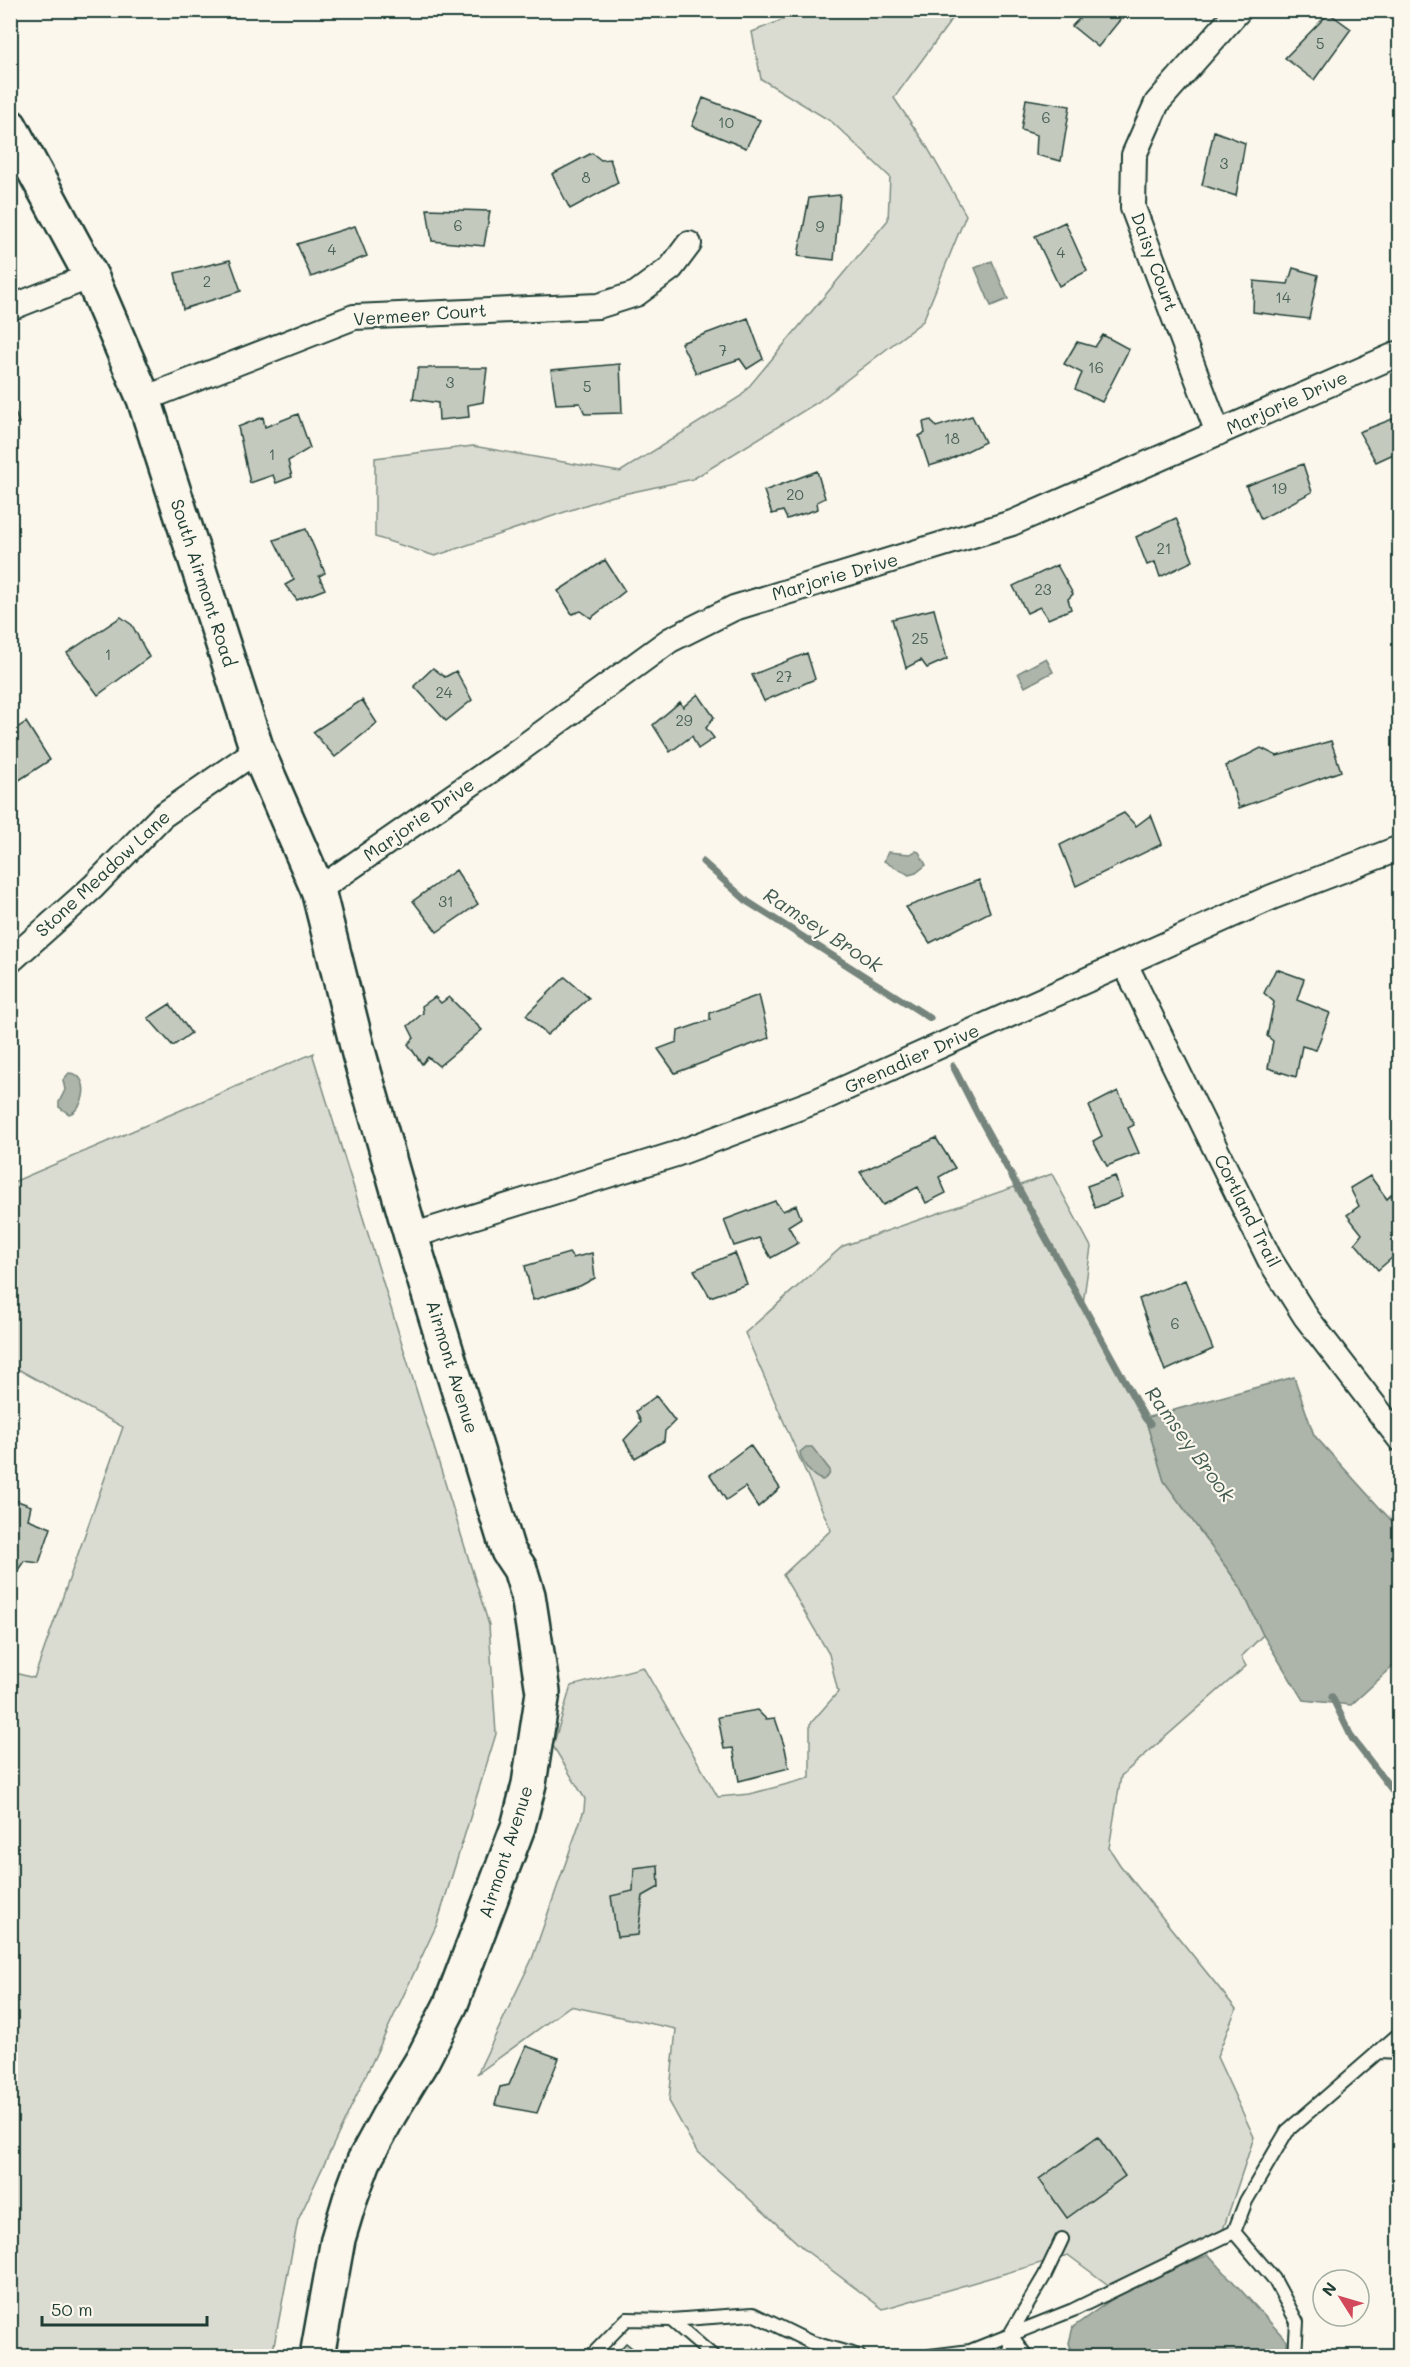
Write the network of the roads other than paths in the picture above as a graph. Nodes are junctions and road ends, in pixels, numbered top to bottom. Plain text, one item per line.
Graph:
1 (1239, 10) edge
2 (10, 126) edge
3 (689, 244) dead end
4 (91, 276) junction
5 (10, 308) edge
6 (1400, 353) edge
7 (144, 399) junction
8 (1218, 433) junction
9 (257, 750) junction
10 (1400, 848) edge
11 (318, 890) junction
12 (10, 961) edge
13 (1125, 964) junction
14 (359, 1054) joint
15 (411, 1236) junction
16 (1400, 1439) edge
17 (1400, 2033) edge
18 (1378, 2052) junction
19 (1400, 2053) edge
20 (1234, 2232) junction
21 (1062, 2239) dead end
22 (671, 2320) junction
23 (1010, 2335) junction
24 (316, 2356) edge
25 (591, 2356) edge
26 (713, 2356) edge
27 (859, 2356) edge
28 (930, 2356) edge
29 (1011, 2356) edge
30 (1026, 2356) edge
31 (1295, 2356) edge

1 - 8 street, Daisy Court
2 - 4 street, South Airmont Road
3 - 7 street, Vermeer Court
4 - 5 street
4 - 7 street, South Airmont Road
6 - 8 street, Marjorie Drive
7 - 9 street, South Airmont Road
8 - 11 street, Marjorie Drive
9 - 11 street, South Airmont Road
9 - 12 street, Stone Meadow Lane
10 - 13 street, Grenadier Drive
11 - 14 street, South Airmont Road
13 - 15 street, Grenadier Drive
13 - 16 street, Cortland Trail
14 - 15 street, Airmont Avenue
15 - 24 street, Airmont Avenue
17 - 18 lane
18 - 19 lane
18 - 20 lane
20 - 23 lane
20 - 31 lane
21 - 23 lane
22 - 25 lane
22 - 26 lane
22 - 27 lane
23 - 28 lane
23 - 29 lane
23 - 30 lane

